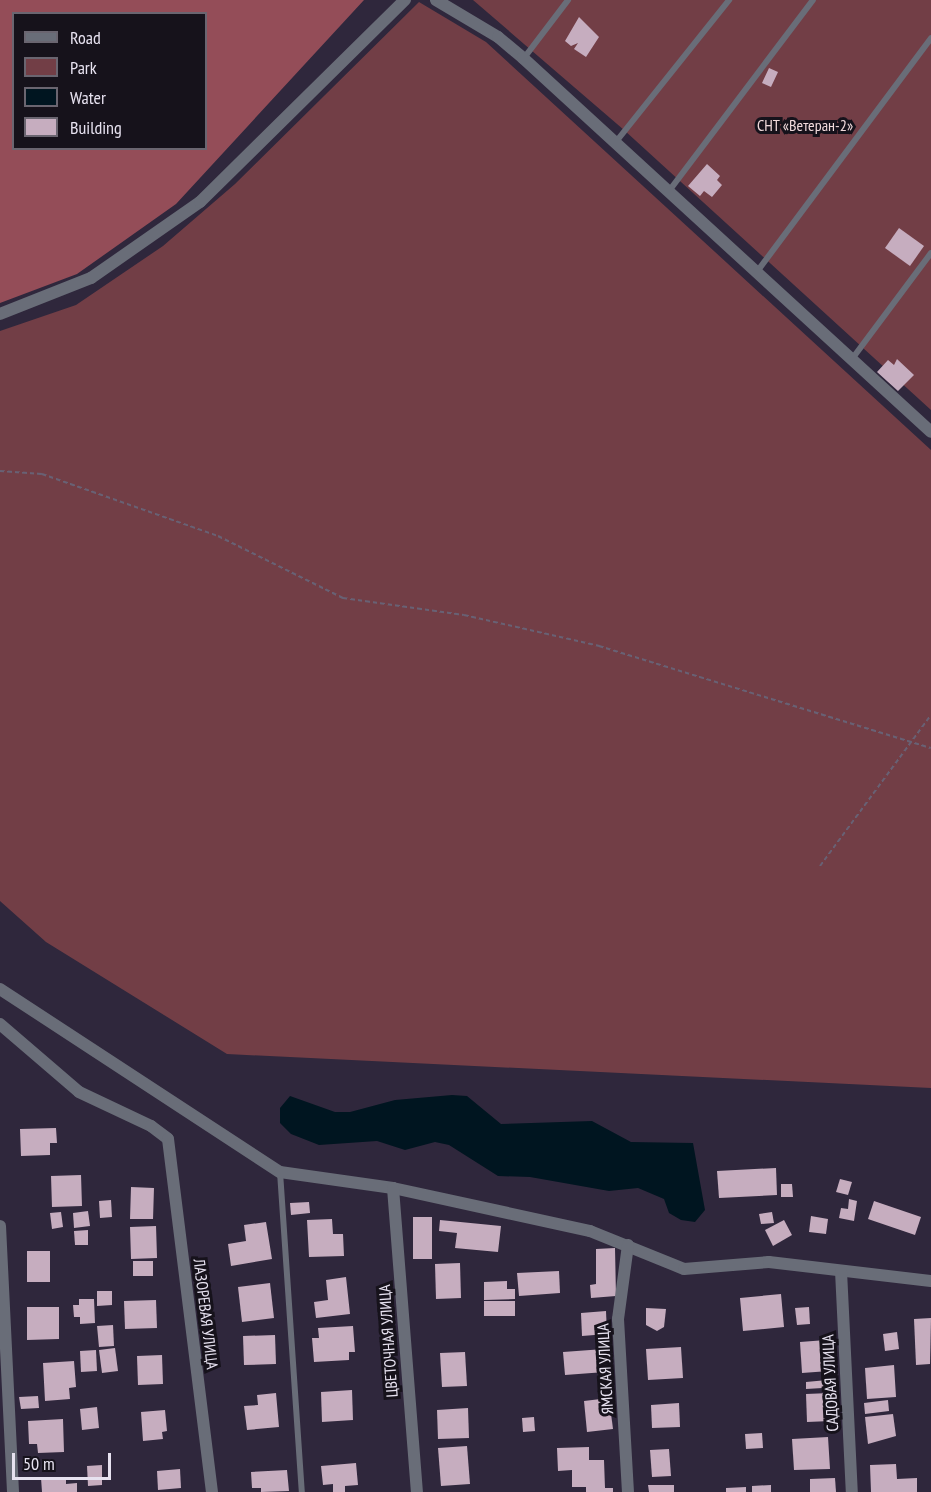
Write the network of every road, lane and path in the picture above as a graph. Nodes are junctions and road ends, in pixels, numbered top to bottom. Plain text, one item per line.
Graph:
1 (405, 0) edge
2 (436, 0) edge
3 (568, 0) edge
4 (729, 0) edge
5 (813, 0) edge
6 (931, 38) edge
7 (523, 58) junction
8 (615, 144) junction
9 (669, 192) junction
10 (931, 253) edge
11 (756, 273) junction
12 (0, 314) edge
13 (852, 359) junction
14 (931, 432) edge
15 (0, 471) edge
16 (931, 715) edge
17 (913, 740) junction
18 (931, 748) edge
19 (820, 866) dead end
20 (0, 989) edge
21 (0, 1024) edge
22 (280, 1172) junction
23 (393, 1188) junction
24 (0, 1226) edge
25 (628, 1245) junction
26 (841, 1271) junction
27 (931, 1281) edge
28 (13, 1492) edge
29 (212, 1492) edge
30 (302, 1492) edge
31 (417, 1492) edge
32 (628, 1492) edge
33 (852, 1492) edge

1 - 12 street
2 - 7 street
3 - 7 lane
4 - 8 lane
5 - 9 lane
6 - 11 lane
7 - 8 street
8 - 9 street
9 - 11 street
10 - 13 lane
11 - 13 street
13 - 14 street
15 - 17 path
16 - 17 path
17 - 18 path
17 - 19 path
20 - 22 street
21 - 29 street, ЛАЗОРЕВАЯ УЛИЦА
22 - 23 street
22 - 30 lane
23 - 25 street
23 - 31 street, ЦВЕТОЧНАЯ УЛИЦА
24 - 28 street
25 - 26 street
25 - 32 street, ЯМСКАЯ УЛИЦА
26 - 27 street
26 - 33 street, САДОВАЯ УЛИЦА

